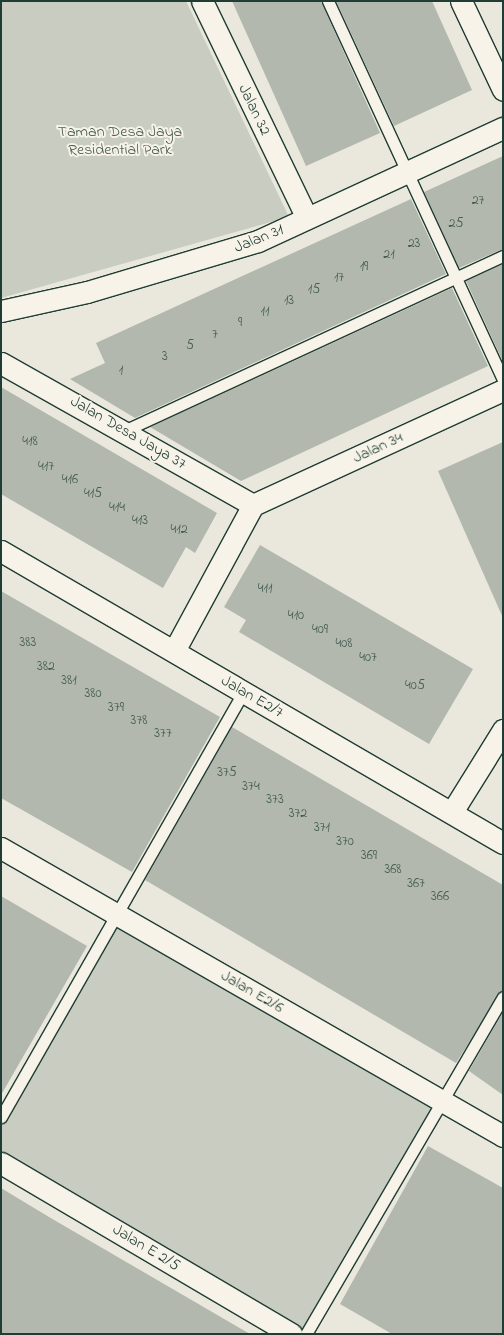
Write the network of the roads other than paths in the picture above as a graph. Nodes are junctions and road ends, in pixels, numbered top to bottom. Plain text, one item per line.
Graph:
1 (202, 1) edge
2 (328, 1) edge
3 (461, 1) edge
4 (503, 90) edge
5 (503, 128) edge
6 (406, 172) junction
7 (306, 218) junction
8 (503, 256) edge
9 (456, 278) junction
10 (1, 311) edge
11 (1, 363) edge
12 (503, 380) edge
13 (503, 390) edge
14 (126, 430) junction
15 (252, 506) junction
16 (1, 551) edge
17 (174, 651) junction
18 (243, 693) junction
19 (503, 730) edge
20 (452, 812) junction
21 (503, 843) edge
22 (1, 848) edge
23 (118, 915) junction
24 (503, 998) edge
25 (442, 1101) junction
26 (1, 1116) edge
27 (503, 1136) edge
28 (1, 1163) edge
29 (291, 1334) edge
30 (306, 1334) edge

1 - 7 street, Jalan 32
2 - 6 lane
3 - 4 street
5 - 6 street, Jalan 31
6 - 7 street, Jalan 31
6 - 9 lane
7 - 10 street, Jalan 31
8 - 9 lane
9 - 12 lane
9 - 14 lane
11 - 14 street, Jalan Desa Jaya 37
13 - 15 street, Jalan 34
14 - 15 street, Jalan Desa Jaya 37
15 - 17 street
16 - 17 street, Jalan E2/7
17 - 18 street, Jalan E2/7
18 - 20 street, Jalan E2/7
18 - 23 lane
19 - 20 street
20 - 21 street, Jalan E2/7
22 - 23 street, Jalan E2/6
23 - 25 street, Jalan E2/6
23 - 26 lane
24 - 25 lane
25 - 27 street, Jalan E2/6
25 - 30 lane
28 - 29 street, Jalan E 2/5

